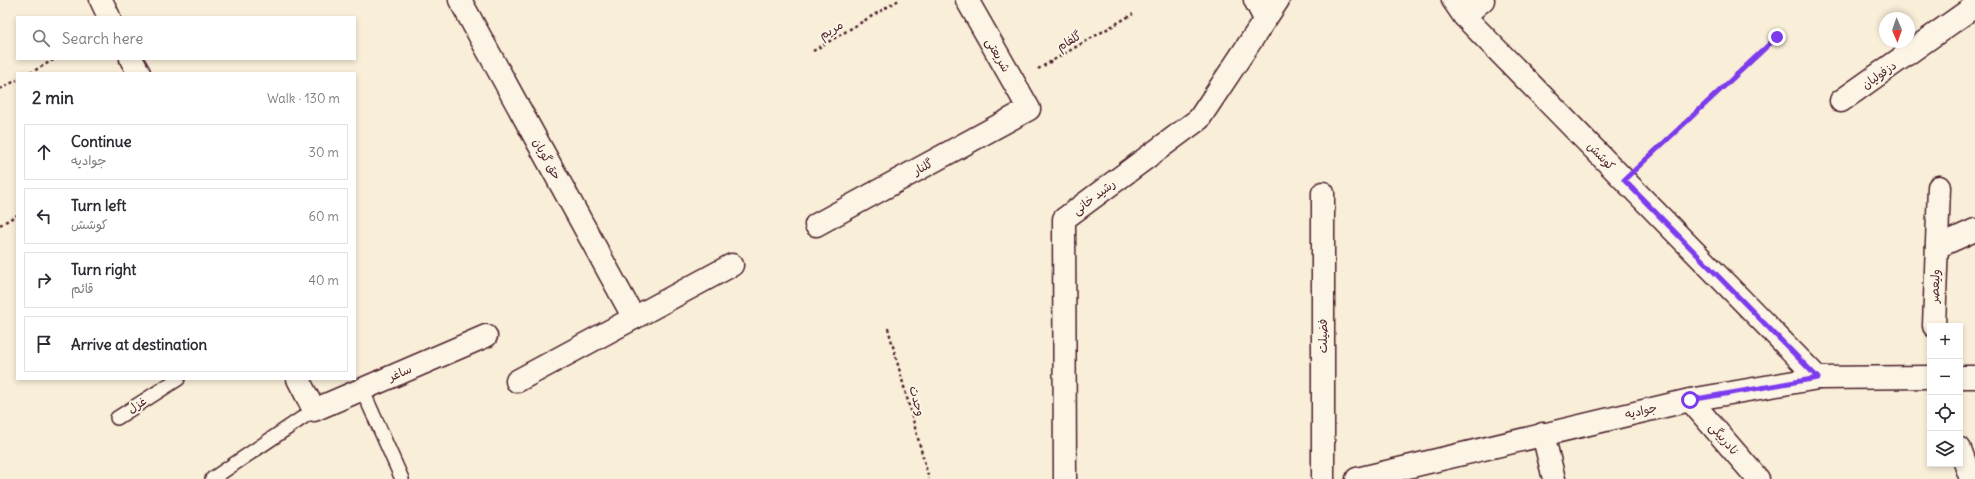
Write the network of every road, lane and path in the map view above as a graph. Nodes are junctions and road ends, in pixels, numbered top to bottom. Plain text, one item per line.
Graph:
1 (100, 0) edge
2 (460, 0) edge
3 (899, 0) edge
4 (966, 0) edge
5 (1255, 0) edge
6 (1278, 0) edge
7 (1483, 0) edge
8 (1975, 6) edge
9 (1459, 8) edge
10 (1134, 14) dead end
11 (109, 16) edge
12 (1265, 19) junction
13 (1777, 37) dead end
14 (813, 51) dead end
15 (53, 60) edge
16 (132, 60) edge
17 (32, 72) edge
18 (138, 72) edge
19 (16, 81) edge
20 (1014, 83) junction
21 (0, 90) edge
22 (1841, 101) dead end
23 (1029, 109) joint
24 (1624, 180) junction
25 (1939, 187) dead end
26 (1323, 193) dead end
27 (16, 216) edge
28 (816, 225) dead end
29 (0, 226) edge
30 (1975, 230) edge
31 (1937, 247) junction
32 (732, 265) dead end
33 (634, 318) junction
34 (1934, 323) edge
35 (888, 328) dead end
36 (486, 336) dead end
37 (1927, 377) edge
38 (1963, 377) edge
39 (1975, 377) edge
40 (1818, 378) junction
41 (176, 380) edge
42 (299, 380) edge
43 (517, 381) dead end
44 (362, 389) junction
45 (1690, 400) junction
46 (314, 410) junction
47 (117, 418) dead end
48 (1543, 434) junction
49 (1963, 458) edge
50 (212, 479) edge
51 (402, 479) edge
52 (929, 479) edge
53 (1065, 479) edge
54 (1324, 479) edge
55 (1357, 479) edge
56 (1554, 479) edge
57 (1758, 479) edge
58 (1971, 479) edge

1 - 11 street
2 - 33 street, حق گویان
3 - 14 path, مریم
4 - 20 street, شریعتی
5 - 12 street
6 - 12 street, رشید خانی
7 - 9 street
8 - 22 street, دزفولیان
9 - 24 street, کوشش
10 - 20 path, گلفام
12 - 53 street, رشید خانی
13 - 24 path
15 - 17 path
16 - 18 street
19 - 21 path
20 - 23 street, شریعتی
23 - 28 street, گلنار
24 - 40 street, کوشش
25 - 31 street, ولیعصر
26 - 54 street, فضیلت
27 - 29 path
30 - 31 street
31 - 34 street, ولیعصر
32 - 33 street
33 - 43 street
35 - 52 path, وحدت
36 - 44 street, ساغر
37 - 40 street, جوادیه
38 - 39 street
40 - 45 street, جوادیه
41 - 47 lane, غزل
42 - 46 street
44 - 46 street, ساغر
44 - 51 lane
45 - 48 street, جوادیه
45 - 57 street, نادربیگی
46 - 50 lane
48 - 55 street, جوادیه
48 - 56 street
49 - 58 street

